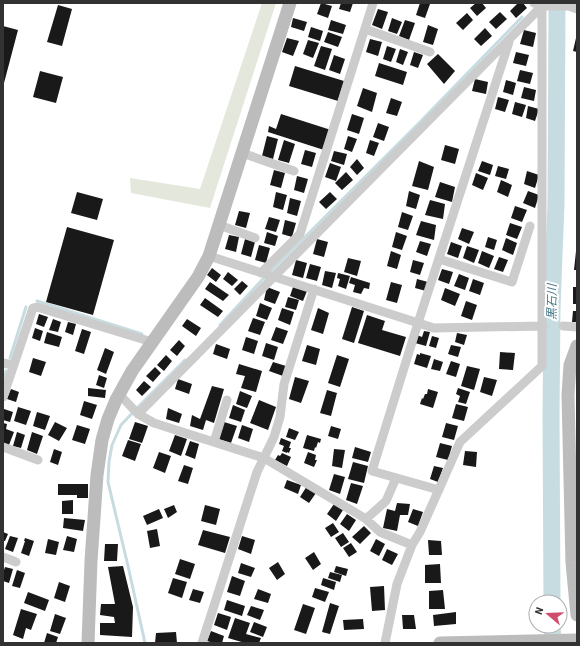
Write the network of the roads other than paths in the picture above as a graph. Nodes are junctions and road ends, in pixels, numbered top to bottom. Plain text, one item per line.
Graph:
1 (290, 3) edge
2 (373, 3) edge
3 (540, 4) edge
4 (577, 9) edge
5 (365, 29) junction
6 (510, 39) junction
7 (430, 52) dead end
8 (242, 153) junction
9 (294, 171) dead end
10 (219, 225) junction
11 (530, 226) dead end
12 (255, 238) dead end
13 (209, 256) junction
14 (439, 259) junction
15 (268, 275) junction
16 (314, 289) junction
17 (418, 322) junction
18 (543, 326) junction
19 (563, 326) dead end
20 (577, 327) edge
21 (152, 342) junction
22 (577, 346) edge
23 (3, 363) edge
24 (13, 366) junction
25 (119, 394) junction
26 (3, 397) edge
27 (227, 400) dead end
28 (136, 411) junction
29 (214, 442) junction
30 (3, 447) edge
31 (264, 458) junction
32 (38, 460) dead end
33 (396, 478) junction
34 (573, 488) edge
35 (439, 490) junction
36 (366, 520) junction
37 (412, 545) junction
38 (3, 557) edge
39 (16, 562) dead end
40 (577, 616) edge
41 (572, 640) edge
42 (539, 642) edge
43 (88, 643) edge
44 (202, 643) edge
45 (385, 643) edge
46 (440, 643) edge

1 - 8 street
2 - 5 street
3 - 4 street
3 - 6 street
3 - 18 street
5 - 7 street
5 - 15 street
6 - 14 street
6 - 15 street
8 - 9 street
8 - 10 street
10 - 12 street
10 - 13 street
11 - 14 street
13 - 15 street
13 - 21 street
14 - 17 street
15 - 16 street
15 - 28 street
16 - 17 street
16 - 31 street
17 - 18 street
17 - 33 street
18 - 35 street
19 - 20 street
21 - 24 street
21 - 25 street
22 - 34 street
23 - 24 street
24 - 26 street
25 - 28 street
25 - 43 street
27 - 29 street
28 - 29 street
29 - 31 street
30 - 32 street
31 - 36 street
31 - 44 street
33 - 35 street
33 - 36 street
34 - 40 street
35 - 37 street
36 - 37 street
37 - 45 street
38 - 39 street
41 - 42 street
42 - 46 street

